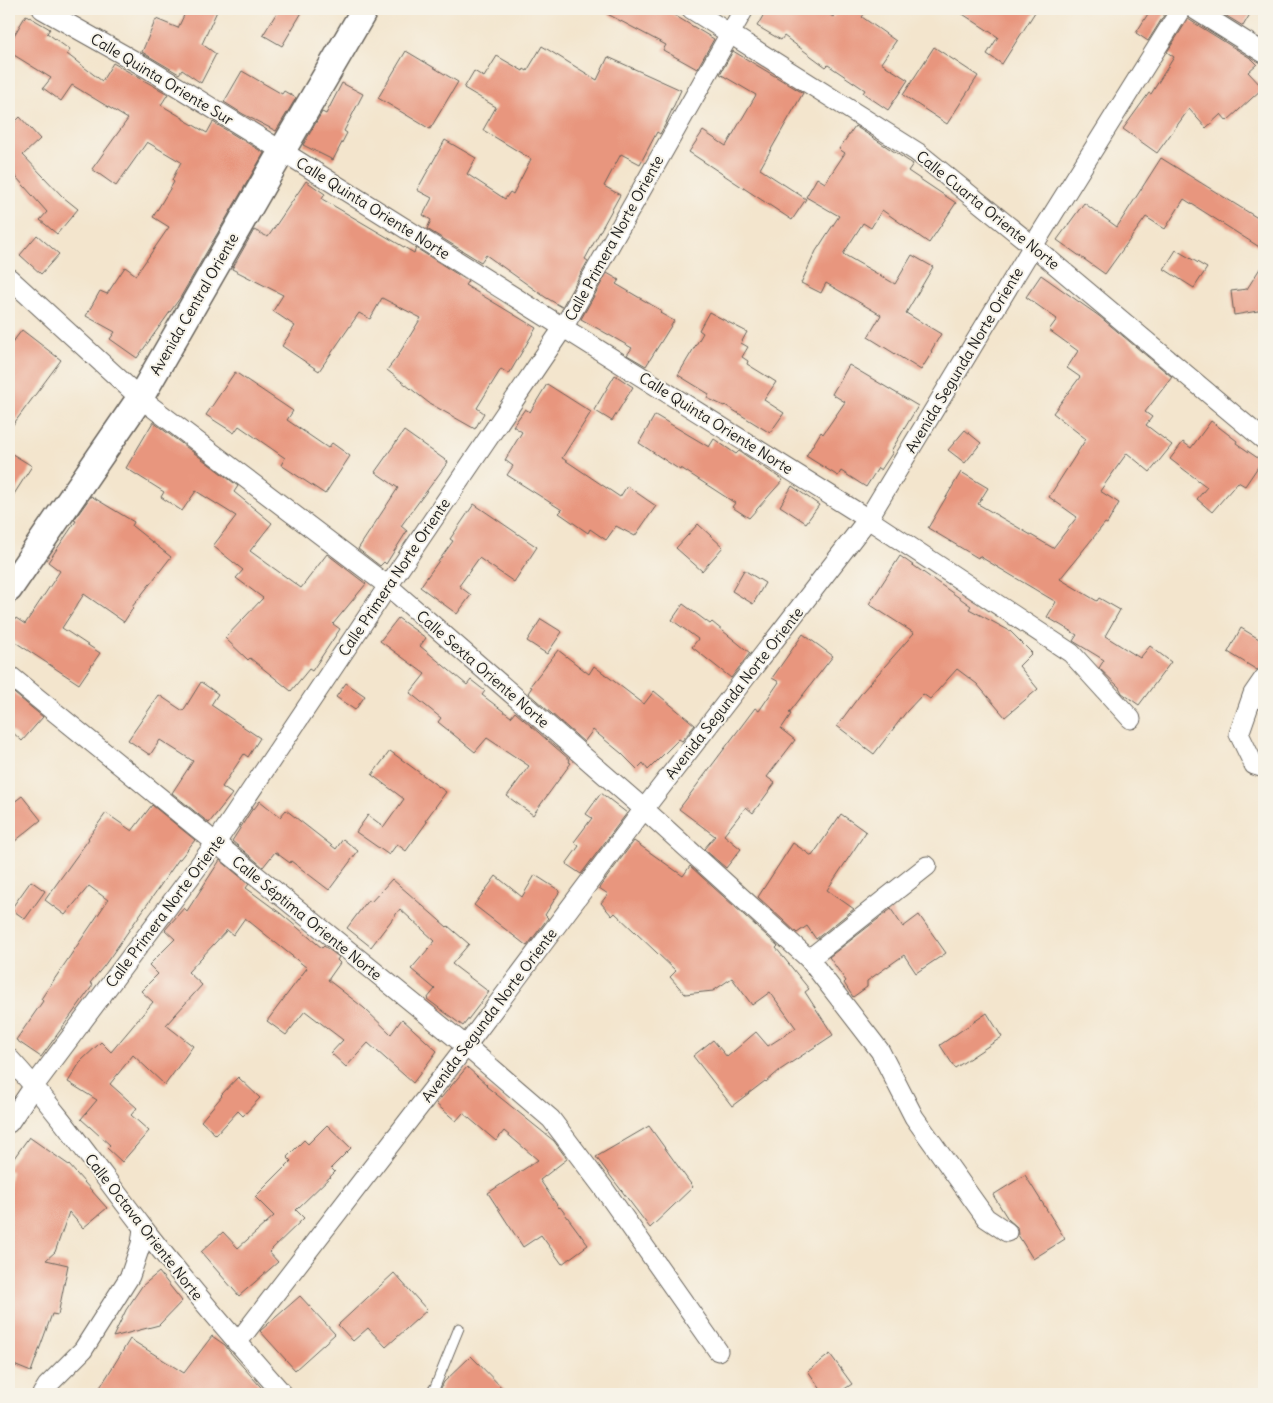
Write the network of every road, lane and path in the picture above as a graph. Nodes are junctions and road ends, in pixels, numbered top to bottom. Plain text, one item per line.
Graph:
1 (42, 9) edge
2 (365, 9) edge
3 (691, 9) edge
4 (744, 9) edge
5 (1181, 9) edge
6 (1194, 9) edge
7 (729, 33) junction
8 (1264, 53) edge
9 (282, 151) junction
10 (1033, 246) junction
11 (9, 278) edge
12 (563, 328) junction
13 (140, 398) junction
14 (1264, 440) edge
15 (868, 519) junction
16 (388, 586) junction
17 (9, 589) edge
18 (9, 675) edge
19 (1264, 678) edge
20 (1131, 720) dead end
21 (1259, 766) edge
22 (644, 808) junction
23 (215, 844) junction
24 (927, 866) dead end
25 (809, 959) junction
26 (466, 1046) junction
27 (9, 1058) edge
28 (34, 1086) junction
29 (9, 1123) edge
30 (143, 1228) junction
31 (1007, 1232) dead end
32 (459, 1328) dead end
33 (237, 1343) junction
34 (718, 1351) dead end
35 (42, 1394) edge
36 (283, 1394) edge
37 (430, 1394) edge

1 - 9 street, Calle Quinta Oriente Sur
2 - 9 street, Avenida Central Oriente
3 - 7 street, Calle Cuarta Oriente Norte
4 - 7 street, Calle Primera Norte Oriente
5 - 10 street, Avenida Segunda Norte Oriente
6 - 8 street
7 - 10 street, Calle Cuarta Oriente Norte
7 - 12 street, Calle Primera Norte Oriente
9 - 12 street, Calle Quinta Oriente Norte
9 - 13 street, Avenida Central Oriente
10 - 14 street, Calle Cuarta Oriente Norte
10 - 15 street, Avenida Segunda Norte Oriente
11 - 13 street, Calle Sexta Oriente Norte
12 - 15 street, Calle Quinta Oriente Norte
12 - 16 street, Calle Primera Norte Oriente
13 - 16 street, Calle Sexta Oriente Norte
13 - 17 street, Avenida Central Oriente
15 - 20 street, Calle Quinta Oriente Norte
15 - 22 street, Avenida Segunda Norte Oriente
16 - 22 street, Calle Sexta Oriente Norte
16 - 23 street, Calle Primera Norte Oriente
18 - 23 street, Calle Séptima Oriente Norte
19 - 21 street
22 - 25 street, Calle Sexta Oriente Norte
22 - 26 street, Avenida Segunda Norte Oriente
23 - 26 street, Calle Séptima Oriente Norte
23 - 28 street, Calle Primera Norte Oriente
24 - 25 street
25 - 31 street, Calle Sexta Oriente Norte
26 - 33 street, Avenida Segunda Norte Oriente
26 - 34 street, Calle Séptima Oriente Norte
27 - 28 street, Calle Octava Oriente Norte
28 - 29 street, Calle Primera Norte Oriente
28 - 30 street, Calle Octava Oriente Norte
30 - 33 street, Calle Octava Oriente Norte
30 - 35 street
32 - 37 lane
33 - 36 street, Calle Octava Oriente Norte

